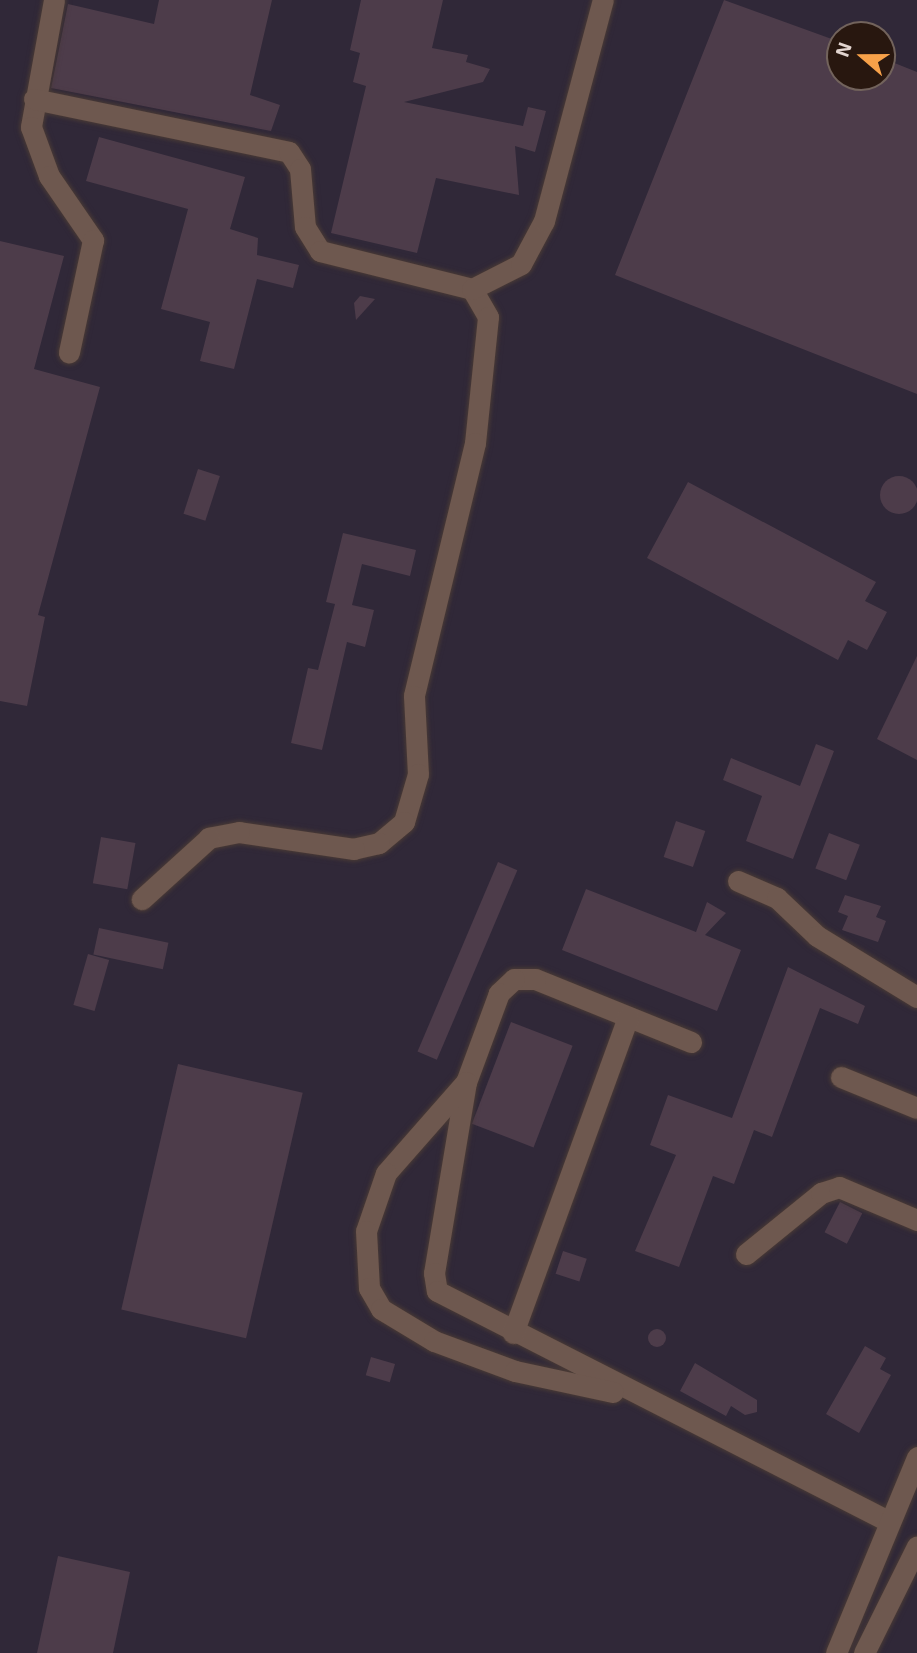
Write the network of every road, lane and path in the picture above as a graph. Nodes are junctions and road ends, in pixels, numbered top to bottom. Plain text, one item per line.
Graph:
1 (54, 0) edge
2 (603, 0) edge
3 (34, 99) junction
4 (472, 289) junction
5 (69, 352) dead end
6 (738, 881) dead end
7 (142, 899) dead end
8 (917, 997) edge
9 (628, 1017) junction
10 (691, 1042) dead end
11 (841, 1077) dead end
12 (466, 1082) junction
13 (917, 1108) edge
14 (917, 1220) edge
15 (746, 1254) dead end
16 (513, 1333) junction
17 (646, 1400) junction
18 (917, 1457) edge
19 (888, 1521) junction
20 (917, 1546) edge
21 (835, 1653) edge
22 (864, 1653) edge

1 - 3 street
2 - 4 street
3 - 4 street
3 - 5 street
4 - 7 street
6 - 8 street
9 - 10 street
9 - 12 street
9 - 16 street
11 - 13 street
12 - 16 street
12 - 17 street
14 - 15 street
16 - 17 street
17 - 19 street
18 - 19 street
19 - 21 street
20 - 22 street

